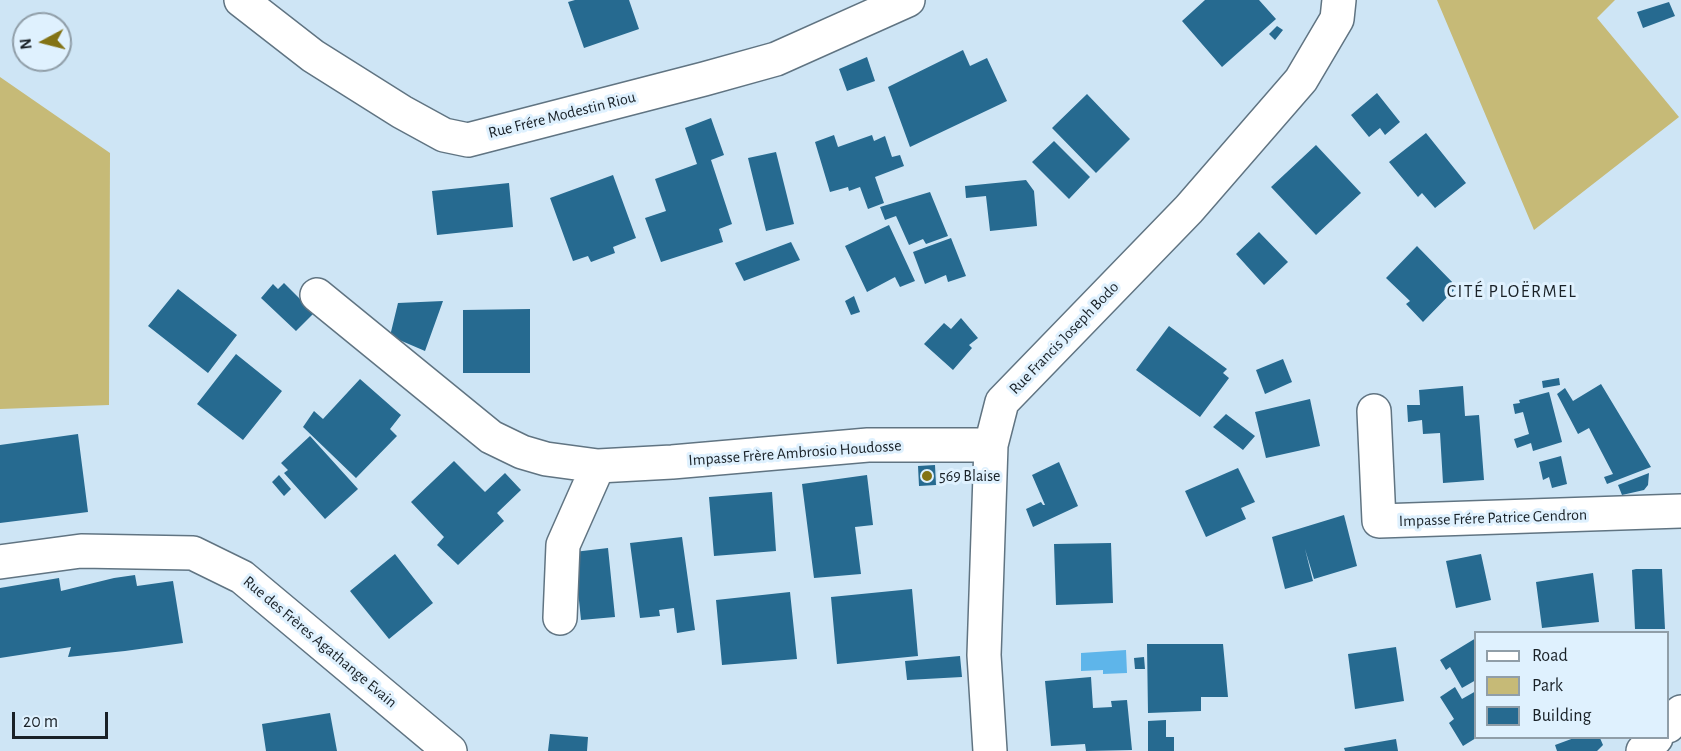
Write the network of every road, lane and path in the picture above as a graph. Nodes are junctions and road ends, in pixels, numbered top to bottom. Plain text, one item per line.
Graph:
1 (241, 0) edge
2 (908, 0) edge
3 (1339, 0) edge
4 (317, 296) dead end
5 (1374, 411) dead end
6 (991, 445) junction
7 (598, 466) junction
8 (1681, 511) edge
9 (0, 562) edge
10 (560, 618) dead end
11 (1681, 712) edge
12 (1669, 725) edge
13 (1655, 739) edge
14 (450, 751) edge
15 (990, 751) edge
16 (1643, 751) edge

1 - 2 street, Rue Frére Modestin Riou
3 - 6 street, Rue Francis Joseph Bodo
4 - 7 street, Impasse Frère Ambrosio Houdosse
5 - 8 street, Impasse Frére Patrice Gendron
6 - 7 street, Impasse Frère Ambrosio Houdosse
6 - 15 street, Rue Francis Joseph Bodo
7 - 10 street
9 - 14 street, Rue des Frères Agathange Evain
11 - 12 street
13 - 16 street

